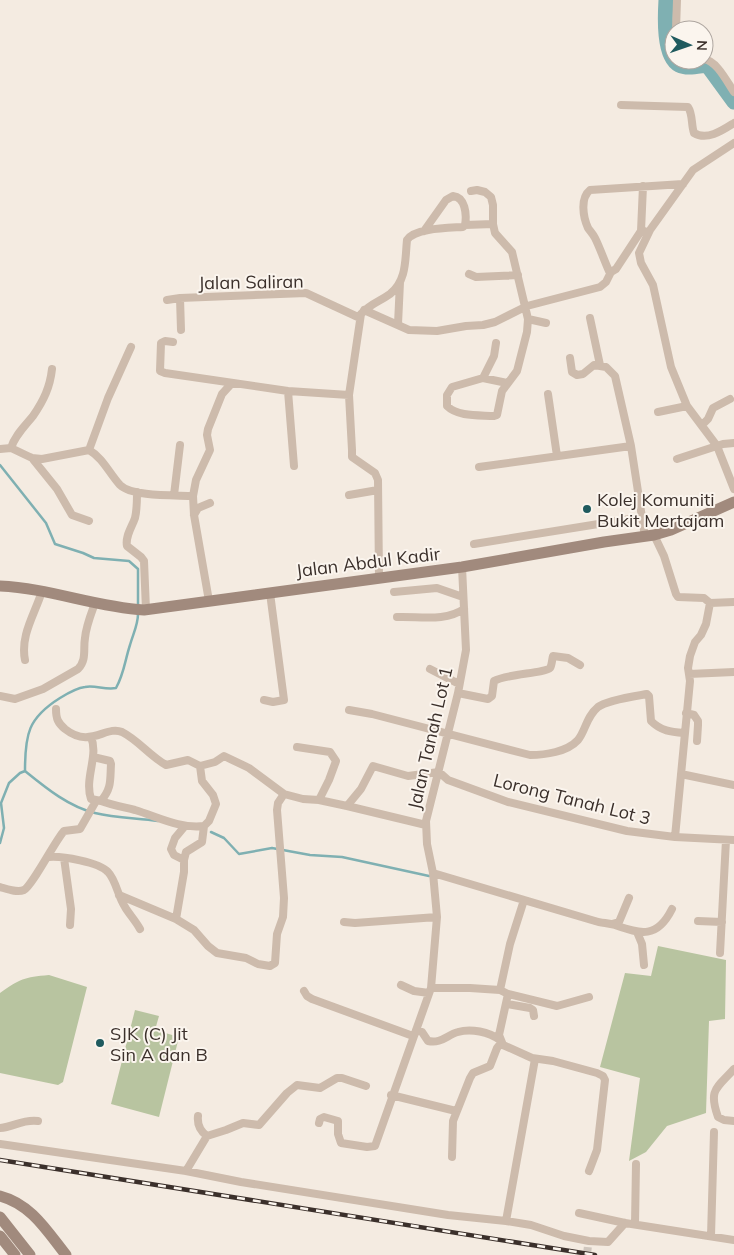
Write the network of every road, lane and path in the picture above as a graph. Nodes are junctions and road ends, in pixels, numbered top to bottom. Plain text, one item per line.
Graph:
1 (677, 0) edge
2 (676, 20) edge
3 (714, 65) edge
4 (734, 92) edge
5 (621, 105) dead end
6 (734, 123) edge
7 (734, 143) edge
8 (683, 184) junction
9 (643, 186) junction
10 (471, 191) dead end
11 (493, 224) junction
12 (465, 225) junction
13 (424, 231) junction
14 (645, 231) junction
15 (611, 272) junction
16 (469, 274) dead end
17 (518, 275) junction
18 (400, 282) junction
19 (180, 298) junction
20 (167, 300) dead end
21 (525, 306) junction
22 (364, 310) junction
23 (360, 318) junction
24 (590, 318) dead end
25 (528, 319) junction
26 (546, 323) dead end
27 (398, 324) junction
28 (181, 330) dead end
29 (173, 342) dead end
30 (496, 343) dead end
31 (131, 347) dead end
32 (570, 358) dead end
33 (600, 365) junction
34 (52, 368) dead end
35 (483, 378) junction
36 (507, 383) junction
37 (232, 384) junction
38 (288, 391) junction
39 (349, 394) junction
40 (548, 394) dead end
41 (730, 399) dead end
42 (687, 406) junction
43 (658, 412) dead end
44 (702, 426) junction
45 (734, 443) edge
46 (180, 445) dead end
47 (631, 446) junction
48 (717, 446) junction
49 (11, 448) junction
50 (0, 449) edge
51 (89, 450) junction
52 (557, 456) junction
53 (32, 458) junction
54 (677, 459) dead end
55 (294, 466) dead end
56 (479, 467) dead end
57 (734, 489) edge
58 (378, 490) junction
59 (137, 492) junction
60 (174, 495) junction
61 (349, 495) dead end
62 (193, 496) junction
63 (734, 502) edge
64 (210, 503) dead end
65 (194, 515) junction
66 (642, 517) junction
67 (89, 521) dead end
68 (649, 536) junction
69 (474, 544) dead end
70 (462, 567) junction
71 (380, 578) junction
72 (0, 586) edge
73 (42, 591) junction
74 (394, 592) dead end
75 (270, 593) junction
76 (463, 597) junction
77 (209, 601) junction
78 (734, 602) edge
79 (95, 603) junction
80 (710, 603) junction
81 (464, 609) junction
82 (141, 610) junction
83 (397, 617) dead end
84 (25, 660) dead end
85 (580, 665) dead end
86 (430, 669) dead end
87 (734, 672) edge
88 (690, 674) junction
89 (459, 684) junction
90 (458, 693) junction
91 (0, 696) edge
92 (264, 700) dead end
93 (56, 709) dead end
94 (349, 710) dead end
95 (686, 713) junction
96 (447, 733) junction
97 (684, 733) junction
98 (92, 737) junction
99 (697, 741) dead end
100 (297, 746) dead end
101 (93, 756) junction
102 (200, 766) junction
103 (439, 772) junction
104 (681, 774) junction
105 (734, 785) edge
106 (284, 794) junction
107 (319, 800) junction
108 (96, 803) junction
109 (347, 806) junction
110 (426, 825) junction
111 (185, 826) junction
112 (204, 826) junction
113 (675, 837) junction
114 (730, 840) edge
115 (49, 856) junction
116 (64, 858) junction
117 (184, 860) junction
118 (433, 873) junction
119 (0, 887) edge
120 (119, 895) junction
121 (629, 898) dead end
122 (524, 900) junction
123 (672, 909) dead end
124 (437, 917) junction
125 (176, 919) junction
126 (698, 921) dead end
127 (344, 922) dead end
128 (722, 922) junction
129 (612, 924) junction
130 (70, 925) dead end
131 (140, 929) dead end
132 (637, 932) junction
133 (720, 953) dead end
134 (644, 965) dead end
135 (400, 985) dead end
136 (304, 990) dead end
137 (430, 990) junction
138 (500, 990) junction
139 (508, 994) junction
140 (589, 997) dead end
141 (506, 1004) junction
142 (534, 1016) dead end
143 (414, 1033) junction
144 (500, 1041) junction
145 (535, 1059) junction
146 (734, 1069) edge
147 (366, 1086) dead end
148 (392, 1095) junction
149 (456, 1111) junction
150 (198, 1116) dead end
151 (38, 1121) dead end
152 (734, 1121) edge
153 (319, 1123) dead end
154 (0, 1128) edge
155 (714, 1132) dead end
156 (207, 1136) junction
157 (0, 1144) edge
158 (452, 1157) dead end
159 (636, 1164) dead end
160 (186, 1171) junction
161 (589, 1171) dead end
162 (0, 1196) edge
163 (580, 1212) dead end
164 (0, 1217) edge
165 (506, 1221) junction
166 (625, 1222) junction
167 (635, 1224) junction
168 (0, 1236) edge
169 (711, 1236) junction
170 (734, 1240) edge
171 (15, 1255) edge
172 (30, 1255) edge
173 (66, 1255) edge

1 - 2 street
3 - 4 street
5 - 6 street
7 - 8 street
8 - 9 street
8 - 14 street
9 - 14 street
9 - 15 street
10 - 11 street
11 - 12 street
11 - 17 street
12 - 13 street
12 - 13 street
13 - 18 street
14 - 15 street
14 - 42 street
15 - 21 street
16 - 17 street
17 - 21 street
18 - 22 street
18 - 27 street
19 - 20 street, Jalan Saliran
19 - 23 street, Jalan Saliran
19 - 28 street
21 - 25 street
21 - 27 street
22 - 23 street
22 - 27 street
23 - 39 street
24 - 33 street
25 - 26 street
25 - 36 street
29 - 37 street
30 - 35 street
31 - 51 street
32 - 33 street
33 - 47 street
34 - 49 street
35 - 36 street
35 - 36 street
37 - 38 street
37 - 62 street
38 - 39 street
38 - 55 street
39 - 58 street
40 - 52 street
41 - 44 street
42 - 43 street
42 - 44 street
44 - 48 street
45 - 48 street
46 - 60 street
47 - 52 street
47 - 66 street
48 - 54 street
48 - 57 street
49 - 50 street
49 - 53 street
51 - 53 street
51 - 59 street
52 - 56 street
53 - 67 street
58 - 61 street
58 - 71 street
59 - 60 street
59 - 82 street
60 - 62 street
62 - 65 street
63 - 68 main road, Jalan Abdul Kadir
64 - 65 street
65 - 77 street
66 - 68 street
66 - 69 street
68 - 70 main road, Jalan Abdul Kadir
68 - 80 street
70 - 71 main road, Jalan Abdul Kadir
70 - 76 street, Jalan Tanah Lot 1
71 - 75 main road, Jalan Abdul Kadir
72 - 73 main road, Jalan Abdul Kadir
73 - 79 main road, Jalan Abdul Kadir
73 - 84 street
74 - 76 street
75 - 77 main road, Jalan Abdul Kadir
75 - 92 street
76 - 81 street, Jalan Tanah Lot 1
77 - 82 main road, Jalan Abdul Kadir
78 - 80 street
79 - 82 main road, Jalan Abdul Kadir
79 - 91 street
80 - 88 street
81 - 83 street
81 - 89 street, Jalan Tanah Lot 1
85 - 90 street
86 - 89 street
87 - 88 street
88 - 95 street
89 - 90 street, Jalan Tanah Lot 1
90 - 96 street, Jalan Tanah Lot 1
93 - 98 street
94 - 96 street
95 - 97 street
95 - 99 street
96 - 97 street
96 - 103 street, Jalan Tanah Lot 1
97 - 104 street
98 - 101 street
98 - 102 street
100 - 107 street
101 - 108 street
101 - 108 street
102 - 106 street
102 - 112 street
103 - 109 street
103 - 110 street, Jalan Tanah Lot 1
103 - 113 street, Lorong Tanah Lot 3
104 - 105 street
104 - 113 street
106 - 107 street
106 - 125 street
107 - 109 street
108 - 111 street
108 - 115 street
109 - 110 street
110 - 118 street, Jalan Tanah Lot 1
111 - 112 street
111 - 117 street
112 - 117 street
113 - 114 street, Lorong Tanah Lot 3
114 - 128 street
115 - 116 street
115 - 119 street
116 - 120 street
116 - 130 street
117 - 125 street
118 - 122 street
118 - 124 street, Jalan Tanah Lot 1
120 - 125 street
120 - 131 street
121 - 129 street
122 - 129 street
122 - 138 street
123 - 132 street
124 - 127 street
124 - 137 street, Jalan Tanah Lot 1
126 - 128 street
128 - 133 street
129 - 132 street
132 - 134 street
135 - 137 street
136 - 143 street
137 - 138 street
137 - 143 street, Jalan Tanah Lot 1
138 - 139 street
139 - 140 street
139 - 141 street
141 - 142 street
141 - 144 street
143 - 144 street
143 - 148 street, Jalan Tanah Lot 1
144 - 145 street
144 - 149 street
145 - 161 street
145 - 165 street
146 - 152 street
147 - 156 street
148 - 149 street
148 - 153 street, Jalan Tanah Lot 1
149 - 158 street
150 - 156 street
151 - 154 street
155 - 169 street
156 - 160 street
157 - 160 street
159 - 167 street
160 - 165 street
162 - 173 main road
163 - 166 street
164 - 172 main road
165 - 166 street
166 - 167 street
167 - 169 street
168 - 171 main road
169 - 170 street

